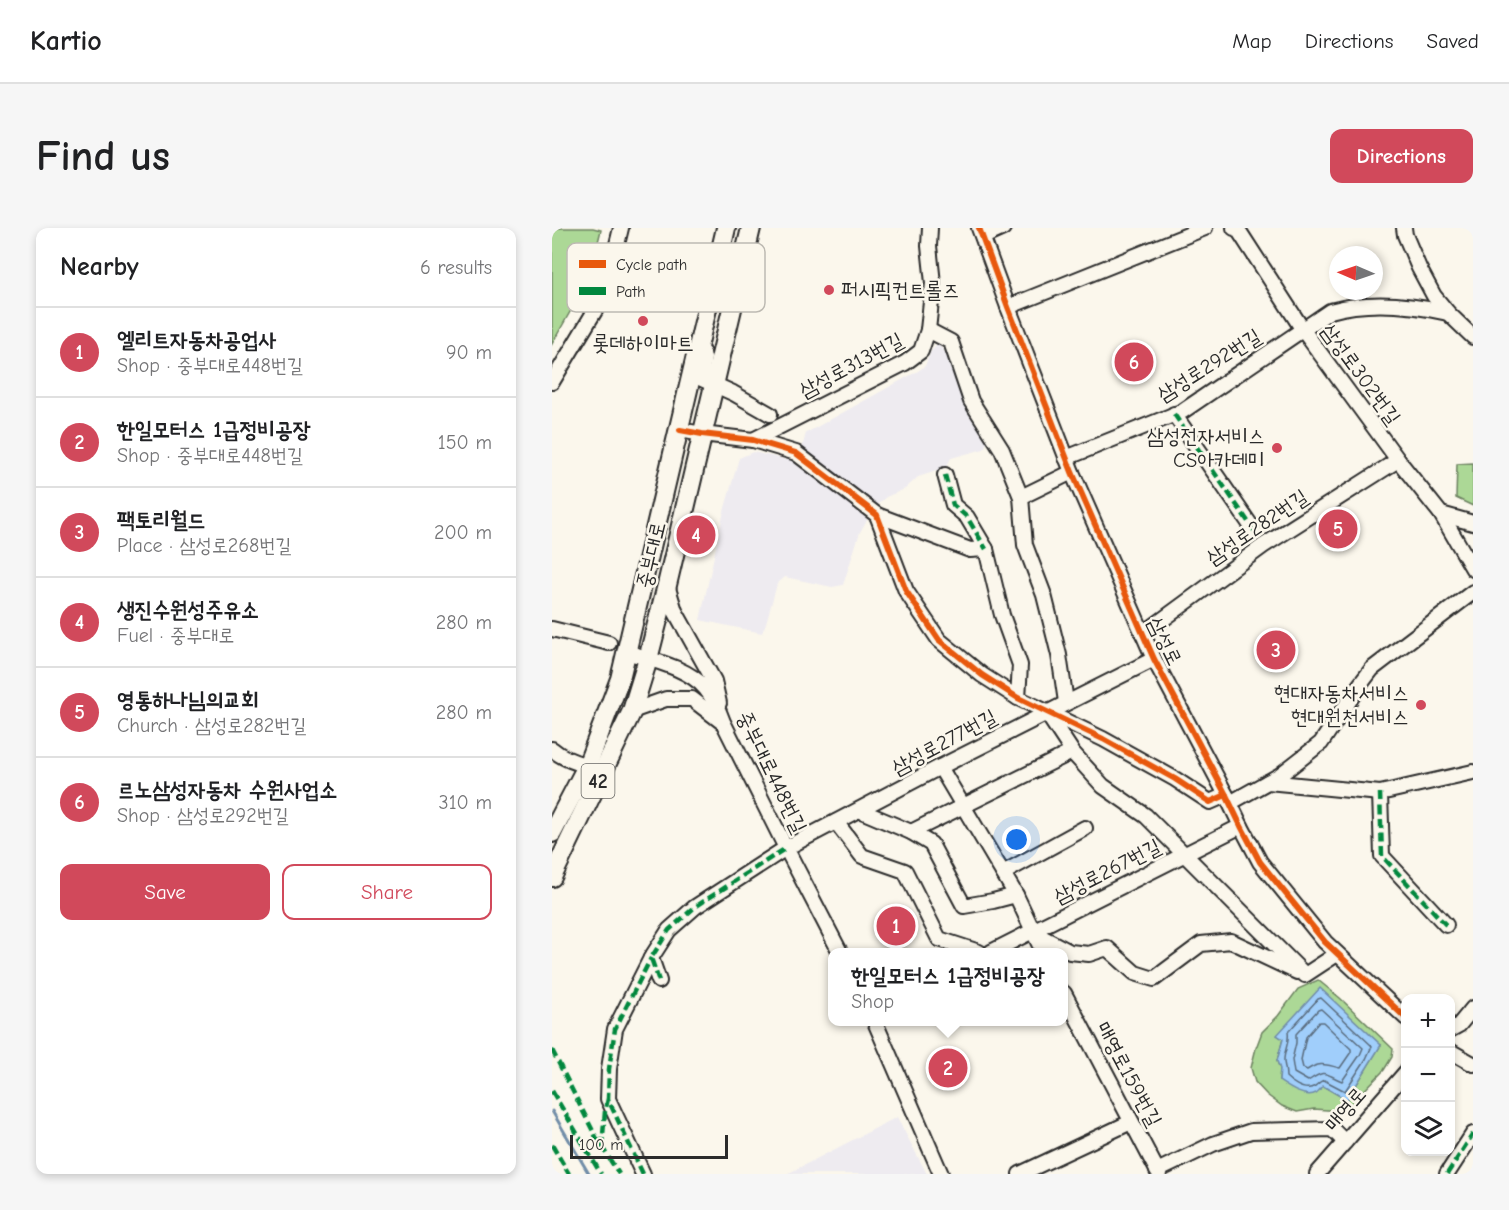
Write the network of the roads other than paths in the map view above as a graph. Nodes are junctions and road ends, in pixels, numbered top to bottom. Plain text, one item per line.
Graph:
1 (621, 228) edge
2 (726, 228) edge
3 (751, 228) edge
4 (930, 228) edge
5 (1003, 228) edge
6 (1205, 228) edge
7 (1234, 228) edge
8 (1404, 228) edge
9 (981, 233) edge
10 (617, 243) edge
11 (723, 243) edge
12 (747, 243) edge
13 (1008, 307) junction
14 (594, 312) edge
15 (707, 312) edge
16 (731, 312) edge
17 (1448, 313) junction
18 (928, 330) junction
19 (1303, 330) junction
20 (1473, 337) edge
21 (699, 346) junction
22 (552, 382) edge
23 (713, 385) junction
24 (770, 414) dead end
25 (1174, 414) junction
26 (680, 430) junction
27 (702, 434) junction
28 (753, 440) junction
29 (1066, 458) junction
30 (1398, 460) junction
31 (1072, 472) junction
32 (945, 475) dead end
33 (1021, 497) junction
34 (877, 514) junction
35 (1441, 514) junction
36 (1473, 523) edge
37 (1256, 533) dead end
38 (654, 536) junction
39 (986, 549) junction
40 (1473, 569) edge
41 (667, 585) junction
42 (1473, 592) edge
43 (661, 610) junction
44 (552, 629) edge
45 (632, 629) junction
46 (1143, 634) junction
47 (609, 643) junction
48 (627, 652) junction
49 (1154, 658) junction
50 (648, 659) junction
51 (622, 670) junction
52 (1018, 698) junction
53 (1066, 702) junction
54 (632, 711) junction
55 (1046, 712) junction
56 (723, 722) junction
57 (552, 749) edge
58 (1072, 752) junction
59 (587, 766) junction
60 (940, 767) junction
61 (1473, 772) edge
62 (1268, 782) junction
63 (1380, 793) junction
64 (1228, 799) junction
65 (964, 805) junction
66 (859, 810) junction
67 (836, 822) junction
68 (1241, 826) junction
69 (1084, 828) dead end
70 (911, 832) junction
71 (552, 833) edge
72 (786, 848) junction
73 (1186, 855) junction
74 (1003, 873) junction
75 (552, 877) edge
76 (1016, 895) junction
77 (1446, 925) dead end
78 (1032, 932) junction
79 (838, 948) edge
80 (967, 948) edge
81 (999, 948) edge
82 (1041, 948) edge
83 (1062, 948) edge
84 (1068, 951) edge
85 (1337, 954) junction
86 (651, 958) junction
87 (1305, 975) junction
88 (659, 981) dead end
89 (1068, 1001) edge
90 (1473, 1008) edge
91 (1401, 1013) edge
92 (878, 1026) edge
93 (1455, 1027) edge
94 (1455, 1054) edge
95 (1473, 1064) edge
96 (1401, 1078) edge
97 (1131, 1122) junction
98 (1473, 1134) edge
99 (1345, 1142) junction
100 (1158, 1173) edge
101 (643, 1174) edge
102 (941, 1174) edge
103 (1020, 1174) edge
104 (1317, 1174) edge
105 (1447, 1174) edge

1 - 10 street
2 - 11 main road, 중부대로 / 42
3 - 12 main road, 중부대로 / 42
4 - 18 street, 삼성로313번길
5 - 9 street
6 - 13 street
7 - 19 street, 삼성로302번길
8 - 17 street
9 - 13 street, 삼성로
13 - 29 street, 삼성로
14 - 22 street
15 - 21 main road, 중부대로 / 42
16 - 23 main road, 중부대로 / 42
17 - 19 street, 삼성로292번길
17 - 20 street
18 - 28 street, 삼성로313번길
18 - 33 street
19 - 25 street, 삼성로292번길
19 - 30 street, 삼성로302번길
21 - 23 street
21 - 26 main road, 중부대로 / 42
23 - 24 street
23 - 27 main road, 중부대로 / 42
25 - 29 street, 삼성로292번길
25 - 37 street
26 - 27 street
26 - 38 main road, 중부대로 / 42
27 - 28 street
27 - 41 main road, 중부대로 / 42
28 - 34 street
29 - 31 street, 삼성로
30 - 35 street, 삼성로302번길
30 - 46 street, 삼성로282번길
31 - 33 street
31 - 46 street, 삼성로
32 - 39 street
33 - 53 street
34 - 39 street
34 - 52 street
35 - 36 street
35 - 40 street, 삼성로302번길
38 - 43 main road
38 - 45 main road, 중부대로 / 42
39 - 52 street
41 - 43 main road, 중부대로 / 42
41 - 56 street
42 - 62 street
43 - 50 main road, 중부대로 / 42
44 - 47 street
45 - 47 street
45 - 48 main road, 중부대로 / 42
46 - 49 street, 삼성로
47 - 51 street
48 - 50 street, 중부대로448번길
48 - 51 main road, 중부대로 / 42
49 - 53 street, 삼성로277번길
49 - 64 street, 삼성로
50 - 54 main road, 중부대로 / 42
50 - 56 street, 중부대로448번길
51 - 59 main road, 중부대로 / 42
52 - 55 street
53 - 55 street, 삼성로277번길
54 - 56 street
54 - 75 main road, 중부대로 / 42
55 - 58 street
55 - 60 street, 삼성로277번길
55 - 64 street
56 - 72 street, 중부대로448번길
57 - 59 street
58 - 65 street
58 - 73 street
59 - 71 main road, 중부대로 / 42
60 - 65 street
60 - 66 street, 삼성로277번길
61 - 63 street
62 - 63 street
62 - 64 street
63 - 77 street
64 - 68 street, 삼성로
65 - 70 street
65 - 74 street
66 - 67 street, 삼성로277번길
66 - 70 street
67 - 72 street, 삼성로277번길
67 - 80 street
68 - 73 street, 삼성로267번길
68 - 85 street, 삼성로
69 - 74 street
70 - 76 street
72 - 79 street, 중부대로448번길
72 - 86 street, 삼성로277번길
73 - 78 street, 삼성로267번길
73 - 87 street
74 - 76 street
76 - 78 street
78 - 81 street, 삼성로267번길
78 - 82 street
78 - 83 street
84 - 87 street
85 - 87 street
85 - 91 street, 삼성로
86 - 88 street
86 - 101 street, 삼성로277번길
89 - 97 street, 매영로159번길
90 - 93 street
92 - 102 street
94 - 95 street
96 - 99 street, 매영로
97 - 100 street, 매영로159번길
97 - 103 street
98 - 105 street
99 - 100 street
99 - 104 street, 매영로

